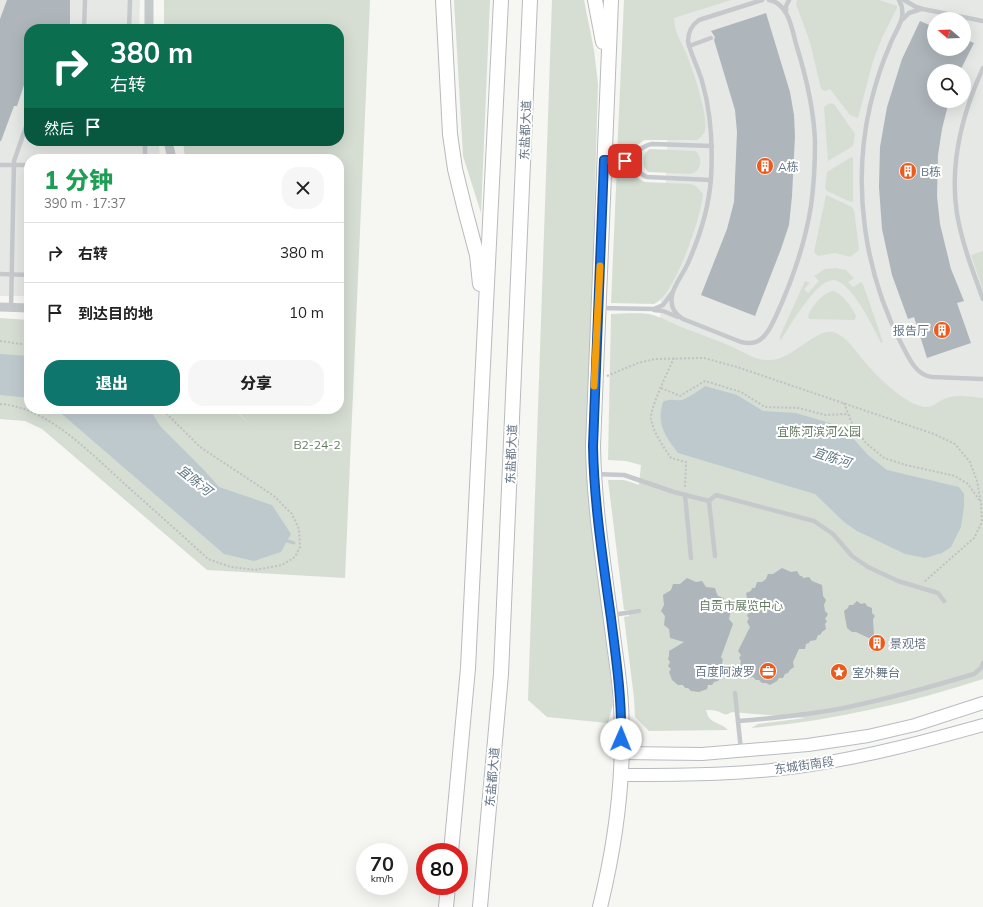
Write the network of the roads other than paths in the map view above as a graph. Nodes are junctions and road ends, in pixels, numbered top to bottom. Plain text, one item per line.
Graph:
1 (85, 0) edge
2 (130, 0) edge
3 (149, 0) edge
4 (443, 0) edge
5 (501, 0) edge
6 (530, 0) edge
7 (595, 0) edge
8 (611, 0) edge
9 (762, 0) edge
10 (769, 0) edge
11 (788, 0) edge
12 (899, 0) edge
13 (904, 0) edge
14 (923, 9) junction
15 (787, 16) junction
16 (901, 21) junction
17 (983, 22) edge
18 (84, 24) edge
19 (129, 24) edge
20 (149, 24) edge
21 (711, 38) dead end
22 (689, 46) junction
23 (983, 68) edge
24 (608, 70) junction
25 (24, 132) edge
26 (712, 146) junction
27 (604, 160) junction
28 (621, 160) junction
29 (0, 165) edge
30 (14, 165) junction
31 (24, 166) edge
32 (711, 180) junction
33 (0, 274) edge
34 (12, 275) junction
35 (24, 275) edge
36 (674, 290) junction
37 (983, 299) edge
38 (0, 308) edge
39 (11, 308) junction
40 (24, 308) edge
41 (598, 308) junction
42 (650, 310) junction
43 (683, 319) junction
44 (485, 325) junction
45 (981, 379) edge
46 (593, 474) junction
47 (685, 495) junction
48 (709, 501) junction
49 (715, 556) dead end
50 (691, 558) dead end
51 (944, 601) dead end
52 (639, 611) dead end
53 (610, 615) junction
54 (983, 663) edge
55 (735, 693) dead end
56 (983, 703) edge
57 (738, 721) junction
58 (983, 725) edge
59 (741, 752) junction
60 (621, 753) junction
61 (620, 775) junction
62 (452, 843) edge
63 (447, 895) edge
64 (446, 907) edge
65 (480, 907) edge
66 (600, 907) edge

1 - 18 lane
2 - 19 lane
3 - 20 street
4 - 44 highway
5 - 44 highway
6 - 65 highway, 东盐都大道
7 - 24 highway
8 - 24 highway
9 - 22 lane
10 - 15 lane
11 - 15 lane
12 - 16 lane
13 - 14 lane
14 - 16 lane
14 - 17 lane
15 - 43 lane
16 - 45 lane
21 - 22 lane
22 - 26 lane
23 - 37 lane
24 - 27 highway
25 - 30 lane
26 - 28 lane
26 - 32 lane
27 - 28 lane
27 - 41 highway
28 - 32 lane
29 - 30 lane
30 - 31 lane
30 - 34 lane
32 - 36 lane
33 - 34 lane
34 - 35 lane
34 - 39 lane
36 - 42 lane
36 - 43 lane
38 - 39 street
39 - 40 street
41 - 42 lane
41 - 46 highway
42 - 43 lane
44 - 62 highway
46 - 47 lane
46 - 53 highway
47 - 48 lane
47 - 50 lane
48 - 49 lane
48 - 51 lane
52 - 53 lane
53 - 60 highway
54 - 57 lane
55 - 57 lane
56 - 59 main road, 东城街南段
57 - 59 lane
58 - 61 main road, 东城街南段
59 - 60 main road, 东城街南段
60 - 61 highway
61 - 66 highway
63 - 64 highway

